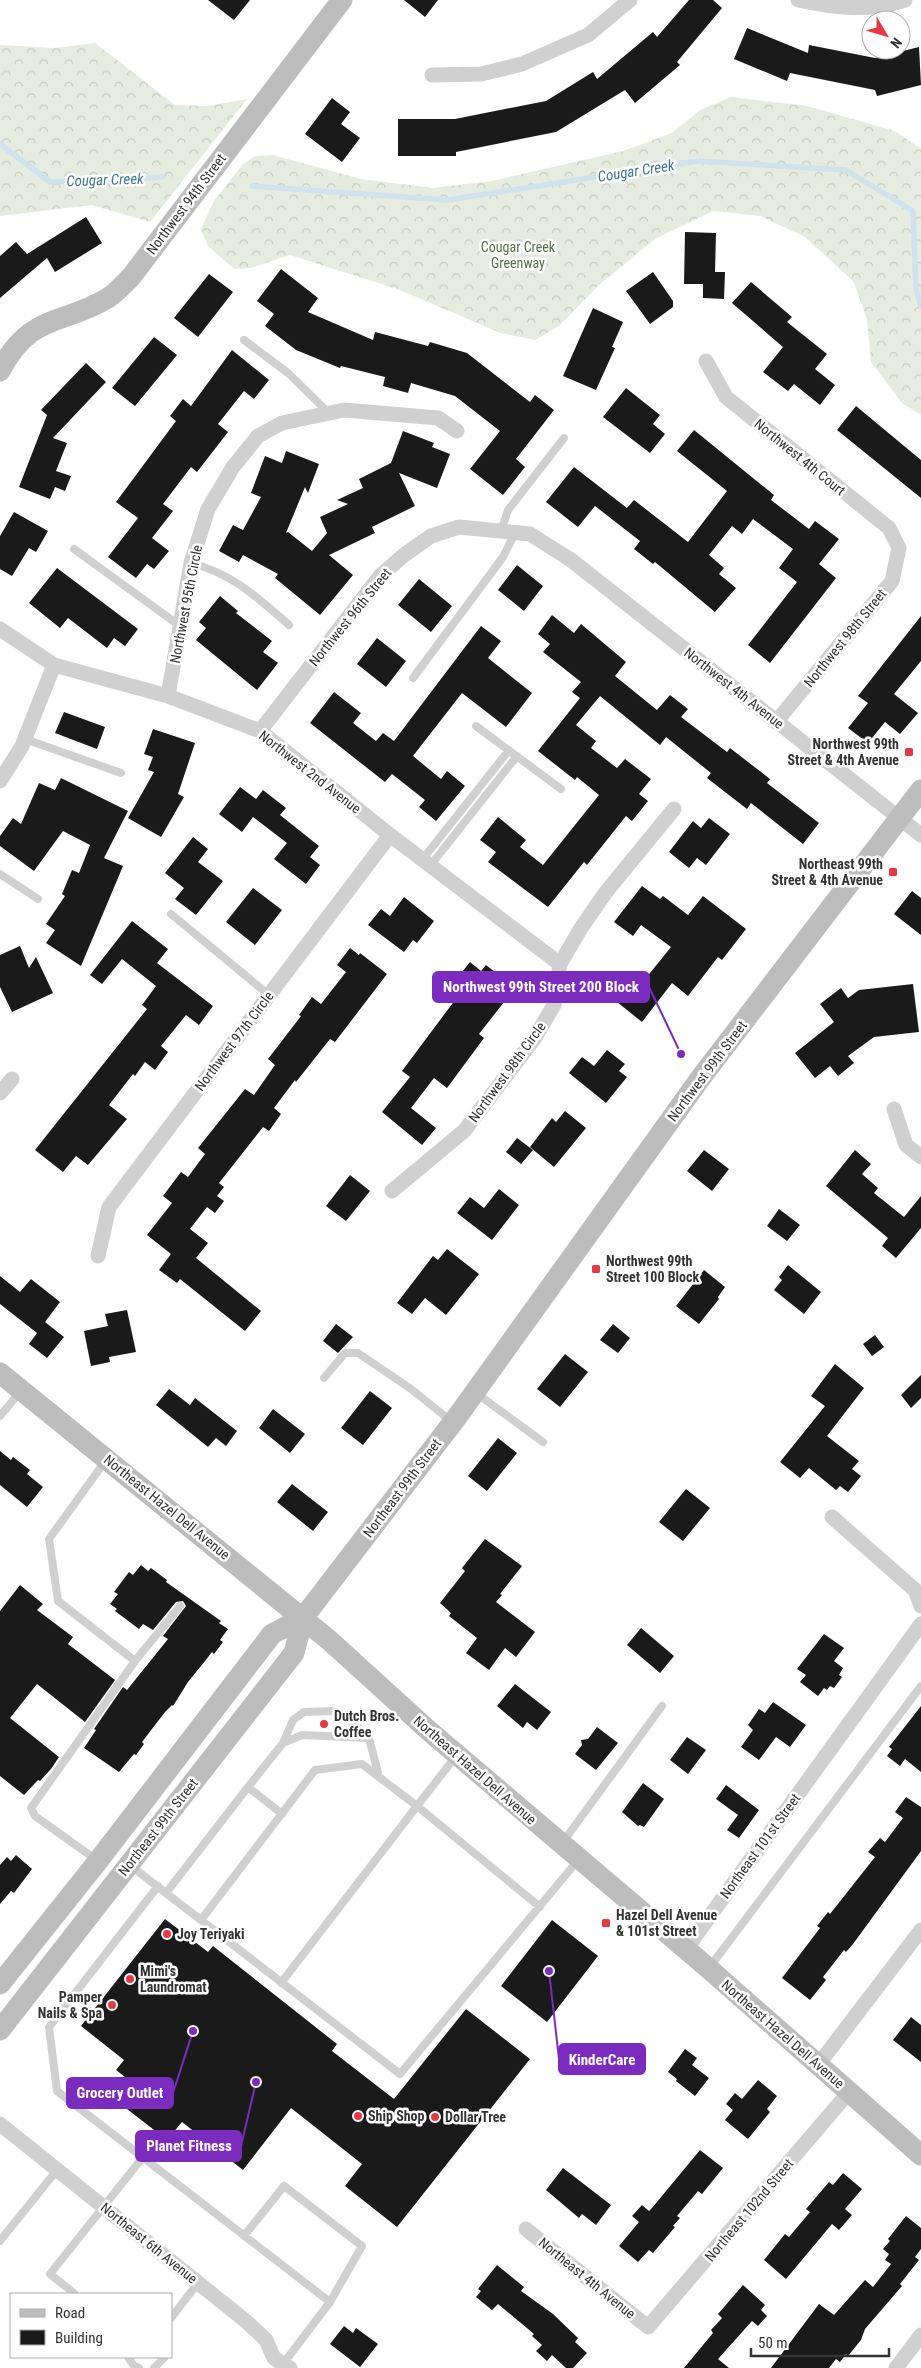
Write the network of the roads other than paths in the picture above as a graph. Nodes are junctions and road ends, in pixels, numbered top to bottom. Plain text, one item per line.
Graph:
1 (342, 0) edge
2 (630, 0) edge
3 (798, 0) edge
4 (905, 0) edge
5 (432, 74) dead end
6 (244, 340) dead end
7 (706, 361) dead end
8 (0, 371) edge
9 (329, 413) junction
10 (457, 432) dead end
11 (564, 438) dead end
12 (508, 532) junction
13 (899, 548) joint
14 (74, 549) dead end
15 (571, 560) joint
16 (191, 562) junction
17 (289, 625) dead end
18 (180, 626) junction
19 (0, 629) edge
20 (54, 665) junction
21 (413, 678) dead end
22 (168, 696) junction
23 (776, 722) junction
24 (476, 726) dead end
25 (260, 731) junction
26 (25, 739) junction
27 (509, 750) junction
28 (517, 756) junction
29 (121, 773) dead end
30 (0, 781) edge
31 (561, 789) dead end
32 (921, 790) edge
33 (674, 809) dead end
34 (900, 817) junction
35 (390, 835) junction
36 (921, 835) edge
37 (426, 863) junction
38 (0, 874) edge
39 (38, 900) dead end
40 (171, 914) dead end
41 (560, 964) junction
42 (269, 995) junction
43 (12, 1079) dead end
44 (0, 1093) edge
45 (894, 1109) dead end
46 (921, 1157) edge
47 (392, 1191) dead end
48 (98, 1256) dead end
49 (499, 1356) joint
50 (0, 1373) edge
51 (324, 1378) dead end
52 (22, 1390) junction
53 (474, 1391) junction
54 (0, 1416) edge
55 (453, 1422) junction
56 (542, 1442) dead end
57 (107, 1458) junction
58 (832, 1517) dead end
59 (180, 1606) dead end
60 (921, 1606) edge
61 (303, 1618) junction
62 (921, 1624) edge
63 (135, 1662) junction
64 (921, 1686) edge
65 (662, 1706) dead end
66 (369, 1738) junction
67 (282, 1743) junction
68 (457, 1754) junction
69 (379, 1777) junction
70 (248, 1787) junction
71 (416, 1806) junction
72 (282, 1814) junction
73 (562, 1844) junction
74 (579, 1859) junction
75 (98, 1861) junction
76 (129, 1865) junction
77 (158, 1886) junction
78 (166, 1893) junction
79 (540, 1907) junction
80 (201, 1920) junction
81 (921, 1930) edge
82 (686, 1949) junction
83 (708, 1968) junction
84 (282, 1982) junction
85 (0, 1984) edge
86 (0, 2030) edge
87 (818, 2065) junction
88 (849, 2092) junction
89 (0, 2124) edge
90 (921, 2155) edge
91 (143, 2157) junction
92 (57, 2170) junction
93 (104, 2207) junction
94 (526, 2229) dead end
95 (3, 2231) edge
96 (244, 2236) junction
97 (0, 2240) edge
98 (198, 2283) junction
99 (75, 2293) edge
100 (330, 2302) junction
101 (172, 2317) edge
102 (648, 2327) joint
103 (921, 2335) edge
104 (129, 2358) edge
105 (163, 2359) edge
106 (279, 2364) edge
107 (139, 2368) edge
108 (154, 2368) edge
109 (169, 2368) edge
110 (896, 2368) edge

1 - 8 main road, Northwest 94th Street
2 - 5 street
3 - 4 street
6 - 9 lane
7 - 13 street, Northwest 4th Court
9 - 10 street, Northwest 95th Circle
9 - 16 street, Northwest 95th Circle
11 - 12 lane
12 - 15 street, Northwest 96th Street
12 - 21 lane
12 - 25 street, Northwest 96th Street
13 - 23 street, Northwest 98th Street
14 - 18 lane
15 - 23 street, Northwest 4th Avenue
16 - 17 lane
16 - 18 street, Northwest 95th Circle
18 - 22 street, Northwest 95th Circle
19 - 20 street, Northwest 2nd Avenue
20 - 22 street, Northwest 2nd Avenue
20 - 26 street
22 - 25 street, Northwest 2nd Avenue
23 - 34 street, Northwest 4th Avenue
24 - 27 lane
25 - 35 street, Northwest 2nd Avenue
26 - 29 lane
26 - 30 street
27 - 28 lane
27 - 37 lane
28 - 31 lane
28 - 37 lane
32 - 34 main road, Northwest 99th Street
33 - 41 street, Northwest 98th Circle
34 - 36 street, Northwest 4th Avenue
34 - 49 main road, Northwest 99th Street
35 - 37 street, Northwest 2nd Avenue
35 - 42 street, Northwest 97th Circle
37 - 41 street, Northwest 2nd Avenue
38 - 39 lane
40 - 42 lane
41 - 47 street, Northwest 98th Circle
42 - 48 street, Northwest 97th Circle
43 - 44 street
45 - 46 street
49 - 53 main road, Northeast 99th Street
50 - 52 main road, Northeast Hazel Dell Avenue
51 - 55 lane
52 - 54 lane
52 - 57 main road, Northeast Hazel Dell Avenue
53 - 55 main road, Northeast 99th Street
53 - 56 lane
55 - 61 main road, Northeast 99th Street
57 - 61 main road, Northeast Hazel Dell Avenue
57 - 63 lane
58 - 60 street
59 - 63 lane
61 - 68 main road, Northeast Hazel Dell Avenue
61 - 75 main road, Northeast 99th Street
61 - 76 main road, Northeast 99th Street
62 - 82 street, Northeast 101st Street
63 - 75 lane
64 - 83 lane
65 - 73 lane
66 - 67 lane
66 - 67 lane
66 - 69 lane
67 - 70 lane
68 - 71 lane
68 - 73 main road, Northeast Hazel Dell Avenue
69 - 71 lane
69 - 72 lane
70 - 72 lane
70 - 78 lane
71 - 79 lane
71 - 84 lane
72 - 80 lane
73 - 74 main road, Northeast Hazel Dell Avenue
74 - 79 lane
74 - 82 main road, Northeast Hazel Dell Avenue
75 - 85 main road, Northeast 99th Street
76 - 77 lane
76 - 86 main road, Northeast 99th Street
77 - 78 lane
77 - 91 lane
78 - 80 lane
79 - 84 lane
80 - 84 lane
81 - 87 street
82 - 83 main road, Northeast Hazel Dell Avenue
83 - 87 main road, Northeast Hazel Dell Avenue
87 - 88 main road, Northeast Hazel Dell Avenue
88 - 90 main road, Northeast Hazel Dell Avenue
88 - 102 street, Northeast 102nd Street
89 - 92 street, Northeast 6th Avenue
91 - 93 lane
91 - 96 lane
92 - 93 street, Northeast 6th Avenue
92 - 95 lane
93 - 98 street, Northeast 6th Avenue
93 - 99 lane
94 - 102 street, Northeast 4th Avenue
95 - 97 lane
96 - 100 lane
96 - 100 lane
98 - 101 lane
98 - 106 street, Northeast 6th Avenue
100 - 106 lane
103 - 110 street
104 - 107 lane
105 - 108 lane
105 - 109 lane

